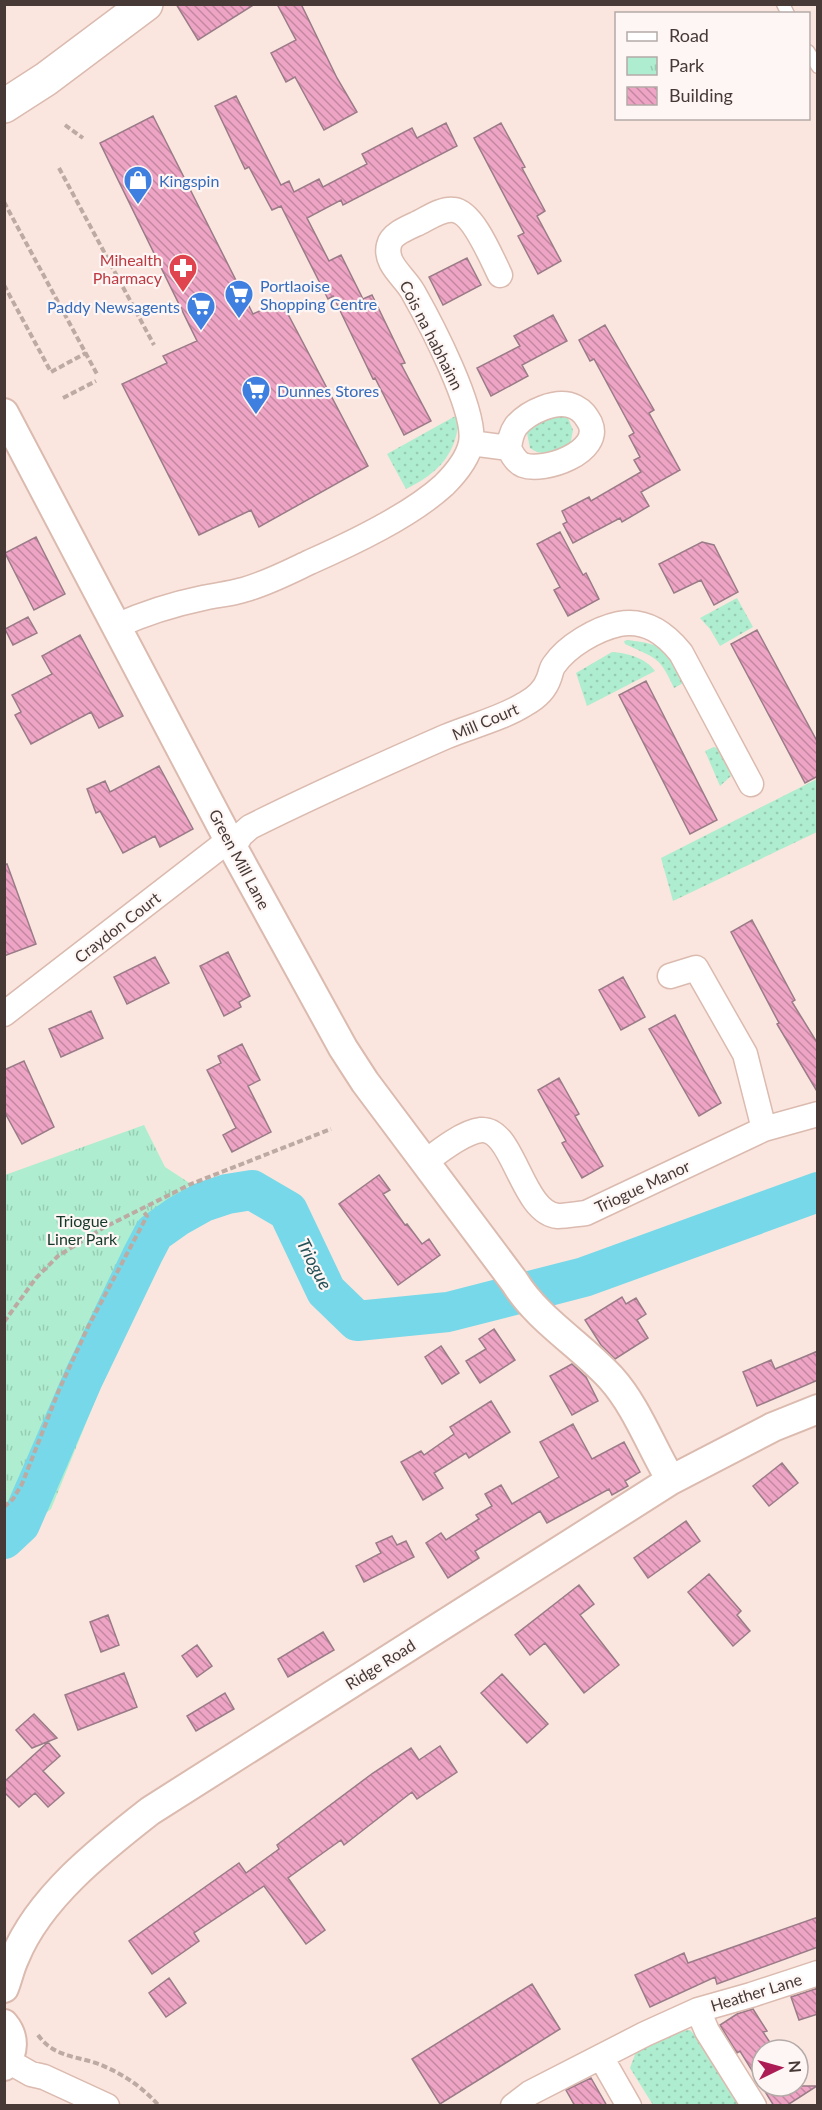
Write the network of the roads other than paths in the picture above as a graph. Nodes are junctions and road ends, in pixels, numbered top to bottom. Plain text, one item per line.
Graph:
1 (146, 4) edge
2 (810, 54) edge
3 (818, 67) edge
4 (4, 106) edge
5 (500, 275) dead end
6 (4, 412) edge
7 (471, 443) junction
8 (509, 448) dead end
9 (117, 626) junction
10 (751, 784) dead end
11 (231, 844) junction
12 (670, 976) dead end
13 (4, 1014) edge
14 (818, 1114) edge
15 (764, 1129) junction
16 (424, 1162) junction
17 (818, 1409) edge
18 (671, 1480) junction
19 (818, 1973) edge
20 (4, 1988) edge
21 (698, 2010) junction
22 (4, 2024) edge
23 (601, 2057) junction
24 (6, 2063) edge
25 (107, 2106) edge
26 (513, 2106) edge
27 (629, 2106) edge
28 (754, 2106) edge

1 - 4 main road
2 - 3 lane
5 - 7 street, Cois na habhainn
6 - 9 street, Green Mill Lane
7 - 8 street
7 - 9 street
9 - 11 street, Green Mill Lane
10 - 11 street, Mill Court
11 - 13 street, Craydon Court
11 - 16 street, Green Mill Lane
12 - 15 street
14 - 15 street, Triogue Manor
15 - 16 street, Triogue Manor
16 - 18 street, Green Mill Lane
17 - 18 street, Ridge Road
18 - 20 street, Ridge Road
19 - 21 street, Heather Lane
21 - 23 street
21 - 28 street, Heather Lane
22 - 24 street
23 - 26 street
23 - 27 street
24 - 25 street

